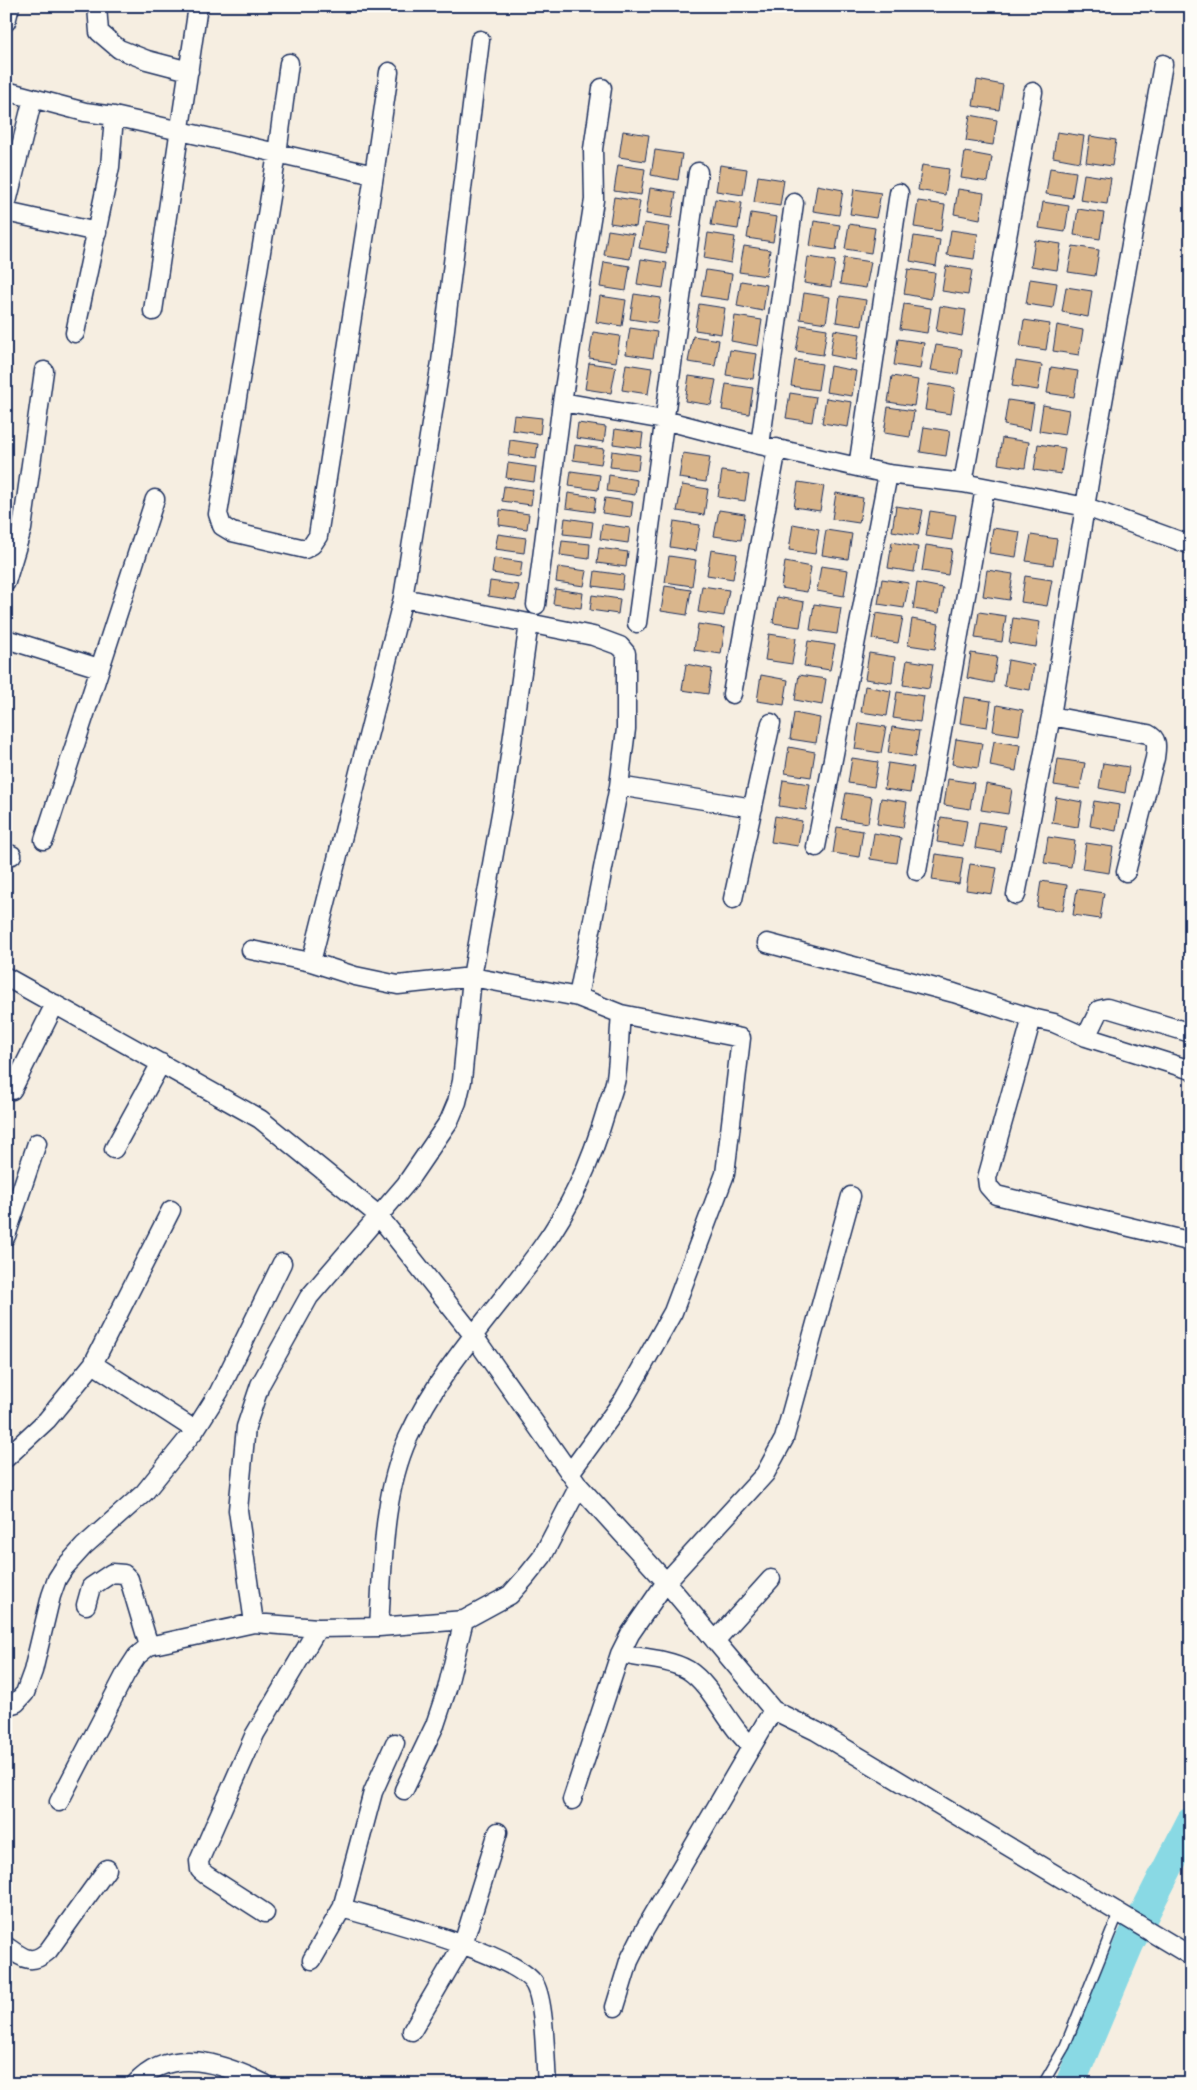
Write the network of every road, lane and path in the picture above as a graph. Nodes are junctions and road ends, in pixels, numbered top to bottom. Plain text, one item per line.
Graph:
1 (10, 6) edge
2 (97, 6) edge
3 (198, 6) edge
4 (6, 22) edge
5 (480, 40) dead end
6 (289, 63) dead end
7 (1162, 64) dead end
8 (189, 71) junction
9 (389, 72) dead end
10 (602, 88) dead end
11 (6, 91) edge
12 (1033, 92) dead end
13 (33, 98) junction
14 (114, 116) junction
15 (180, 131) junction
16 (277, 154) junction
17 (698, 172) dead end
18 (374, 175) junction
19 (899, 193) dead end
20 (794, 203) dead end
21 (6, 206) edge
22 (6, 212) edge
23 (97, 232) junction
24 (153, 311) dead end
25 (75, 333) dead end
26 (44, 371) dead end
27 (562, 402) junction
28 (664, 420) junction
29 (769, 447) junction
30 (858, 467) junction
31 (888, 474) junction
32 (964, 483) junction
33 (985, 488) junction
34 (155, 498) dead end
35 (1086, 507) junction
36 (1191, 545) edge
37 (6, 582) edge
38 (403, 598) junction
39 (536, 605) dead end
40 (528, 623) junction
41 (637, 623) dead end
42 (6, 639) edge
43 (99, 668) junction
44 (732, 694) dead end
45 (1052, 716) junction
46 (771, 723) dead end
47 (619, 786) junction
48 (753, 808) junction
49 (44, 840) dead end
50 (816, 847) dead end
51 (917, 871) dead end
52 (1126, 872) dead end
53 (1016, 895) dead end
54 (734, 899) dead end
55 (767, 943) dead end
56 (251, 950) dead end
57 (311, 962) junction
58 (6, 977) edge
59 (472, 977) junction
60 (578, 998) junction
61 (55, 1004) junction
62 (621, 1014) junction
63 (1032, 1018) junction
64 (1191, 1034) edge
65 (1086, 1037) junction
66 (161, 1063) junction
67 (1191, 1070) edge
68 (12, 1090) dead end
69 (37, 1143) dead end
70 (114, 1149) dead end
71 (851, 1196) dead end
72 (171, 1210) dead end
73 (378, 1215) junction
74 (6, 1236) edge
75 (1191, 1243) edge
76 (282, 1263) dead end
77 (472, 1335) junction
78 (93, 1364) junction
79 (195, 1430) junction
80 (6, 1458) edge
81 (574, 1480) junction
82 (771, 1579) dead end
83 (666, 1582) junction
84 (86, 1605) dead end
85 (464, 1620) junction
86 (254, 1623) junction
87 (379, 1627) junction
88 (318, 1628) junction
89 (715, 1641) junction
90 (149, 1646) junction
91 (620, 1654) junction
92 (6, 1706) edge
93 (773, 1710) junction
94 (395, 1743) dead end
95 (752, 1746) junction
96 (404, 1790) dead end
97 (572, 1800) dead end
98 (59, 1802) dead end
99 (498, 1832) dead end
100 (107, 1869) dead end
101 (342, 1908) junction
102 (265, 1913) dead end
103 (1125, 1916) junction
104 (463, 1944) junction
105 (6, 1946) edge
106 (1191, 1956) edge
107 (312, 1960) dead end
108 (615, 2007) dead end
109 (412, 2031) dead end
110 (135, 2084) edge
111 (265, 2084) edge
112 (547, 2084) edge
113 (1043, 2084) edge

1 - 4 street
2 - 8 street
3 - 8 street
5 - 38 street
6 - 16 street
7 - 35 street
8 - 15 street
9 - 18 street
10 - 27 street
11 - 13 street
12 - 32 street
13 - 14 street
13 - 21 street
14 - 15 street
14 - 23 street
15 - 16 street
15 - 24 street
16 - 18 street
16 - 18 street
17 - 28 street
19 - 30 street
20 - 29 street
22 - 23 street
23 - 25 street
26 - 37 street
27 - 28 street
27 - 39 street
28 - 29 street
28 - 41 street
29 - 30 street
29 - 44 street
30 - 31 street
31 - 32 street
31 - 50 street
32 - 33 street
33 - 35 street
33 - 51 street
34 - 43 street
35 - 36 street
35 - 45 street
38 - 40 street
38 - 57 street
40 - 47 street
40 - 59 street
42 - 43 street
43 - 49 street
45 - 52 street
45 - 53 street
46 - 48 street
47 - 48 street
47 - 60 street
48 - 54 street
55 - 63 street
56 - 57 street
57 - 59 street
58 - 61 street
59 - 60 street
59 - 73 street
60 - 62 street
61 - 66 street
61 - 68 street
62 - 77 street
62 - 81 street
63 - 65 street
63 - 75 street
64 - 65 street
65 - 67 street
66 - 70 street
66 - 73 street
69 - 74 street
71 - 83 street
72 - 78 street
73 - 77 street
73 - 86 street
76 - 79 street
77 - 81 street
77 - 87 street
78 - 79 street
78 - 80 street
79 - 92 street
81 - 83 street
81 - 85 street
82 - 89 street
83 - 89 street
83 - 91 street
84 - 90 street
85 - 87 street
85 - 96 street
86 - 88 street
86 - 90 street
87 - 88 street
88 - 102 street
89 - 93 street
90 - 98 street
91 - 95 street
91 - 97 street
93 - 95 street
93 - 103 street
94 - 101 street
95 - 108 street
99 - 104 street
100 - 105 street
101 - 104 street
101 - 107 street
103 - 106 street
103 - 113 lane
104 - 109 street
104 - 112 street
110 - 111 street

